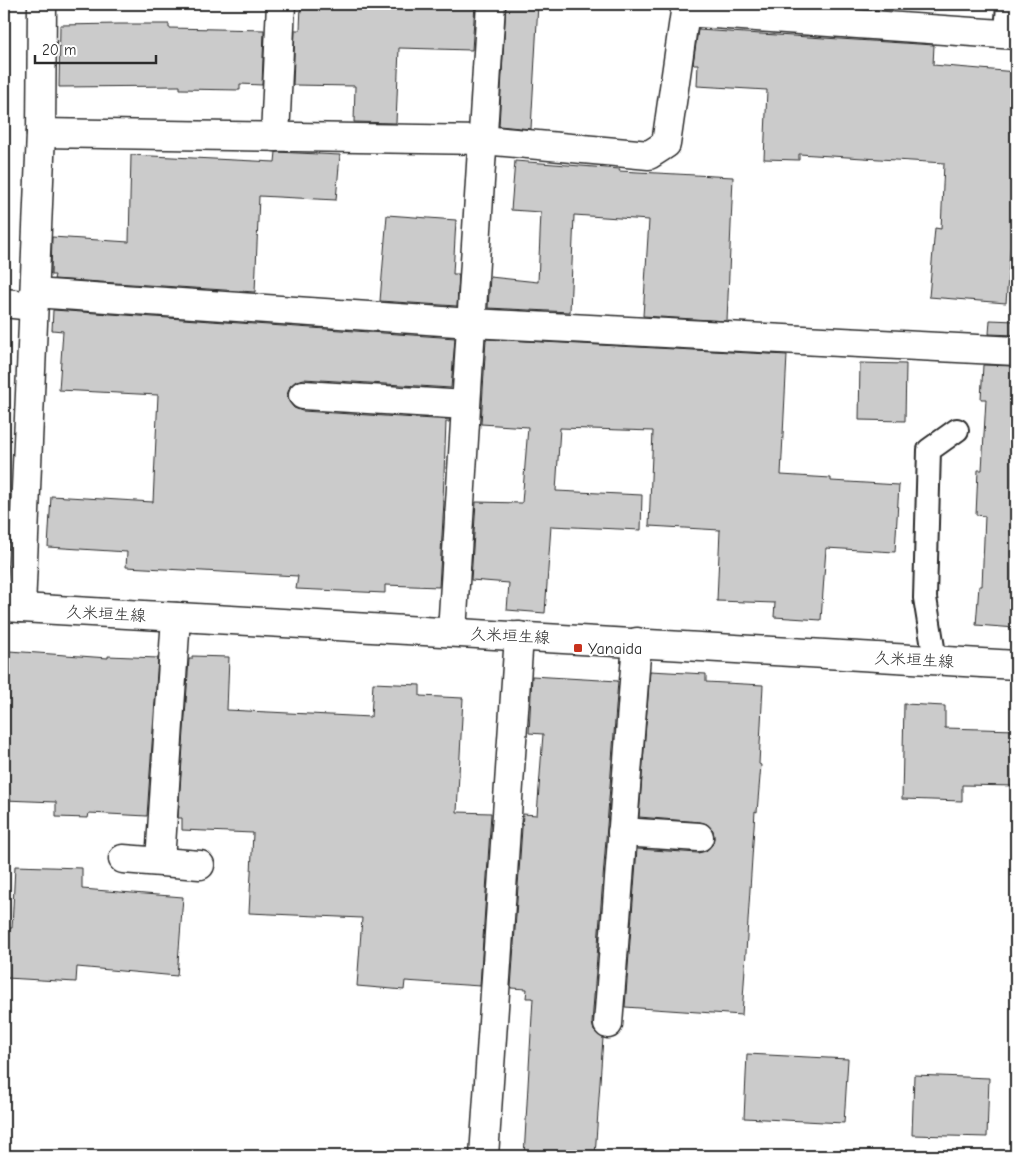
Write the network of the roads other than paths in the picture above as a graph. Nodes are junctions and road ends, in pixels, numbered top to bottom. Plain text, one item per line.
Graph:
1 (42, 4) edge
2 (281, 4) edge
3 (490, 4) edge
4 (1008, 4) edge
5 (686, 8) edge
6 (1011, 35) edge
7 (41, 133) junction
8 (275, 137) junction
9 (483, 140) junction
10 (34, 299) junction
11 (4, 303) edge
12 (471, 323) junction
13 (1016, 351) edge
14 (303, 395) dead end
15 (466, 405) junction
16 (957, 430) dead end
17 (12, 608) edge
18 (176, 617) junction
19 (452, 632) junction
20 (519, 636) junction
21 (637, 642) junction
22 (935, 660) junction
23 (1016, 665) edge
24 (622, 832) junction
25 (699, 837) dead end
26 (123, 858) dead end
27 (160, 861) junction
28 (200, 865) dead end
29 (608, 1024) dead end
30 (484, 1156) edge

1 - 7 street
2 - 8 street
3 - 9 street
4 - 6 lane
5 - 6 street
5 - 9 street
7 - 8 street
7 - 10 street
8 - 9 street
9 - 12 street
10 - 11 street
10 - 12 street
10 - 17 street
12 - 13 street
12 - 15 street
14 - 15 street
15 - 19 street
16 - 22 lane
17 - 18 street, 久米垣生線
18 - 19 street, 久米垣生線
18 - 27 street
19 - 20 street, 久米垣生線
20 - 21 street, 久米垣生線
20 - 30 street
21 - 22 street, 久米垣生線
21 - 24 street
22 - 23 street, 久米垣生線
24 - 25 street
24 - 29 street
26 - 27 street
27 - 28 street

